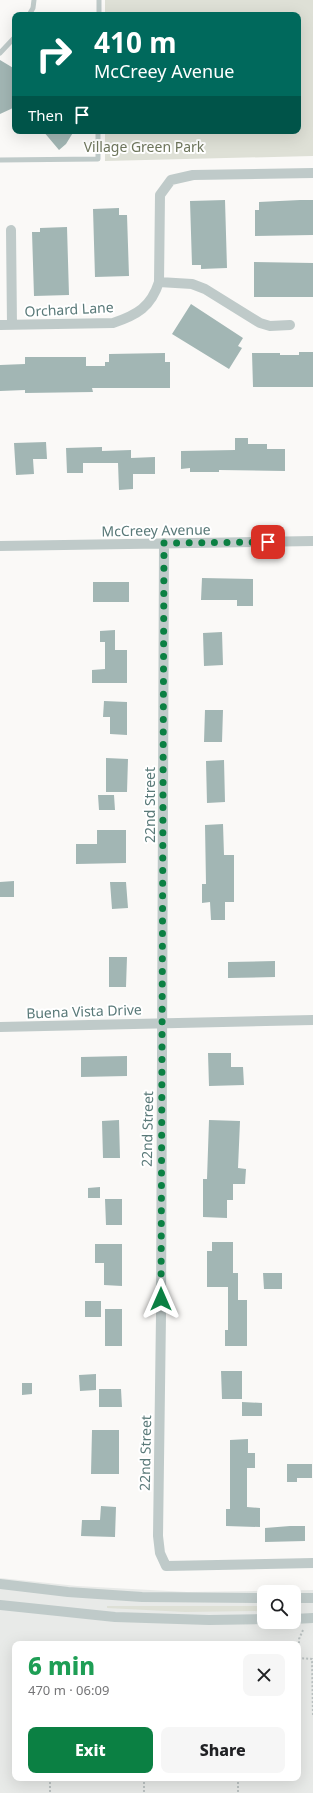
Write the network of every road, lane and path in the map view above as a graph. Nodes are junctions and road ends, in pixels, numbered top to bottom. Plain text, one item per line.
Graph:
1 (34, 0) edge
2 (99, 0) edge
3 (31, 12) edge
4 (99, 12) edge
5 (12, 40) edge
6 (0, 53) edge
7 (98, 134) edge
8 (0, 160) edge
9 (313, 173) edge
10 (11, 230) dead end
11 (159, 282) junction
12 (0, 325) edge
13 (12, 325) junction
14 (290, 325) dead end
15 (313, 541) edge
16 (164, 543) junction
17 (0, 546) edge
18 (313, 1020) edge
19 (162, 1023) junction
20 (0, 1027) edge
21 (313, 1563) edge
22 (0, 1584) edge
23 (257, 1598) edge
24 (301, 1598) edge
25 (313, 1598) edge
26 (0, 1605) edge
27 (313, 1618) edge
28 (257, 1619) edge
29 (301, 1619) edge
30 (303, 1629) dead end
31 (299, 1641) edge
32 (301, 1658) edge
33 (313, 1717) edge
34 (50, 1781) edge
35 (144, 1781) edge
36 (238, 1781) edge
37 (50, 1793) edge
38 (144, 1793) edge
39 (238, 1793) edge

1 - 3 lane
2 - 4 lane
5 - 6 lane
7 - 8 lane
9 - 11 street, Orchard Lane
10 - 13 street
11 - 13 street, Orchard Lane
11 - 14 street
12 - 13 street, Orchard Lane
15 - 16 street, McCreey Avenue
16 - 17 street, McCreey Avenue
16 - 19 street, 22nd Street
18 - 19 street, Buena Vista Drive
19 - 20 street, Buena Vista Drive
19 - 21 street, 22nd Street
22 - 23 street
24 - 25 street
26 - 28 street
27 - 29 street
30 - 31 path
32 - 33 path
34 - 37 path
35 - 38 path
36 - 39 path

